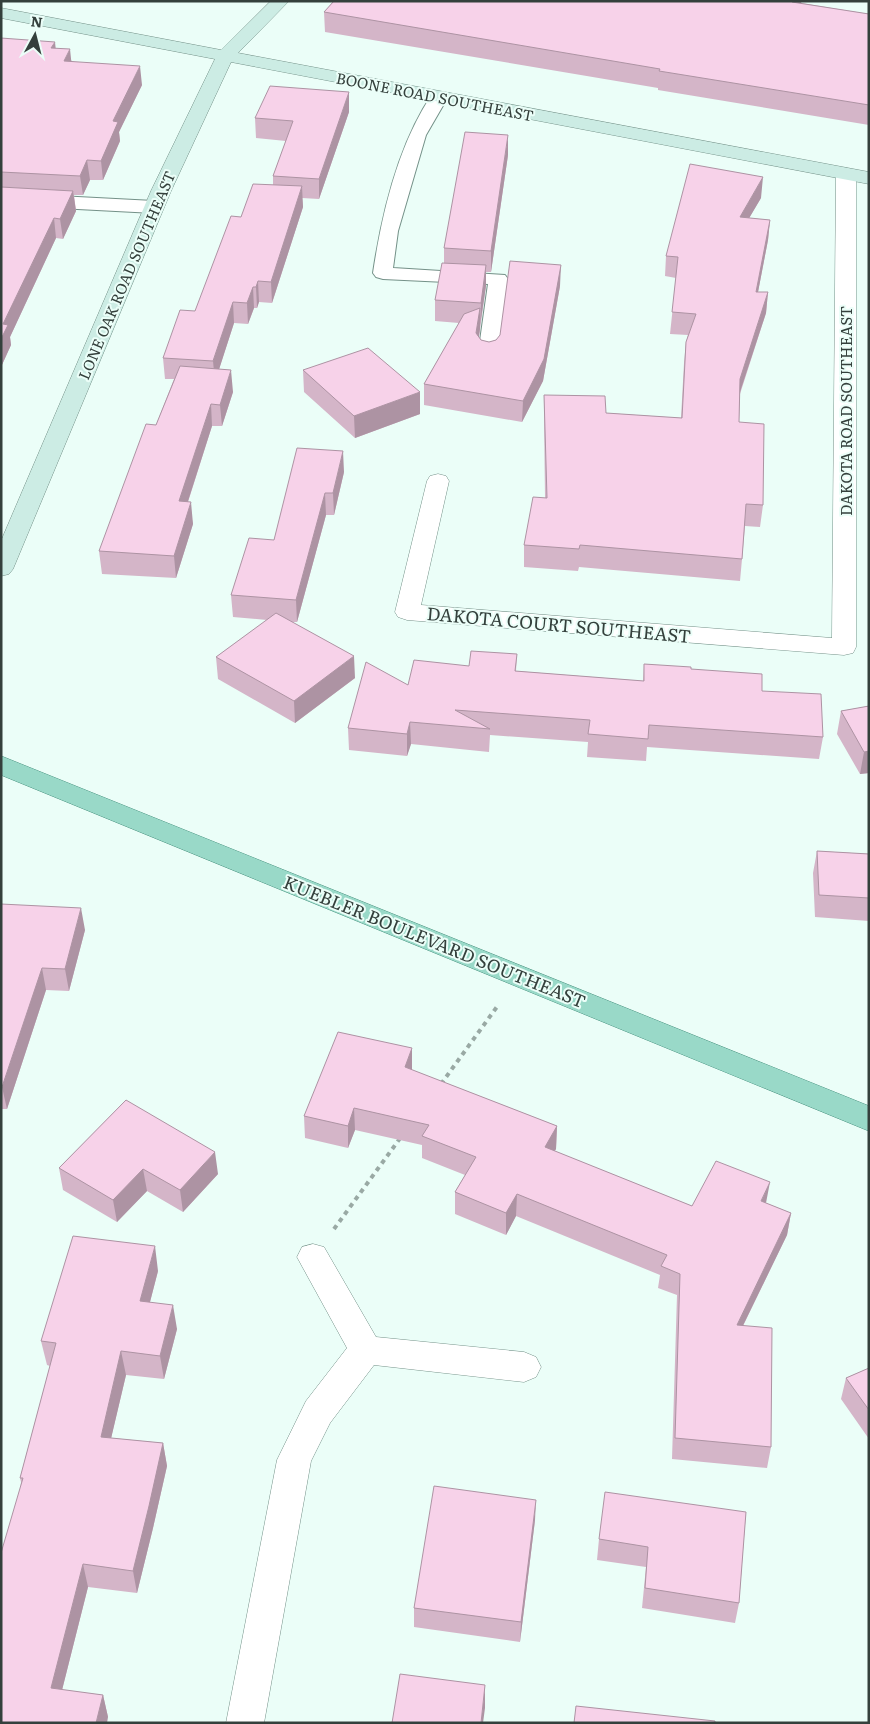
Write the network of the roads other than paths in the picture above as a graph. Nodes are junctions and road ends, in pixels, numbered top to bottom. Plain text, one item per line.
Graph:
1 (281, 1) edge
2 (1, 13) edge
3 (225, 56) junction
4 (439, 96) junction
5 (846, 174) junction
6 (869, 178) edge
7 (1, 199) edge
8 (154, 207) junction
9 (488, 355) edge
10 (438, 480) dead end
11 (1, 568) edge
12 (844, 647) joint
13 (1, 765) edge
14 (869, 1119) edge
15 (313, 1256) road end
16 (366, 1350) junction
17 (524, 1367) dead end
18 (245, 1723) edge

1 - 3 street, LONE OAK ROAD SOUTHEAST
2 - 3 street, BOONE ROAD SOUTHEAST
3 - 4 street, BOONE ROAD SOUTHEAST
3 - 8 street, LONE OAK ROAD SOUTHEAST
4 - 5 street, BOONE ROAD SOUTHEAST
4 - 9 lane
5 - 6 street, BOONE ROAD SOUTHEAST
5 - 12 street, DAKOTA ROAD SOUTHEAST
7 - 8 lane
8 - 11 street, LONE OAK ROAD SOUTHEAST
10 - 12 street, DAKOTA COURT SOUTHEAST
13 - 14 main road, KUEBLER BOULEVARD SOUTHEAST
15 - 16 street
16 - 17 street
16 - 18 street

